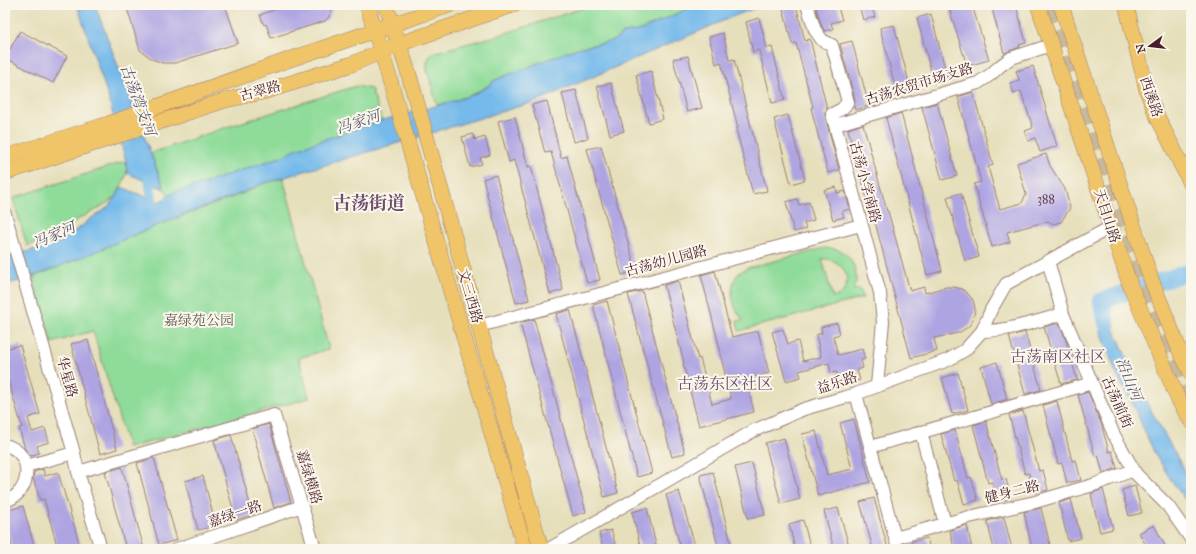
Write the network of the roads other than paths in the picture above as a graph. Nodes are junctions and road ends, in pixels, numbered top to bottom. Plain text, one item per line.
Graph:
1 (367, 5) edge
2 (386, 5) edge
3 (450, 5) edge
4 (513, 5) edge
5 (807, 5) edge
6 (1038, 5) edge
7 (1061, 5) edge
8 (1126, 5) edge
9 (392, 24) junction
10 (375, 30) junction
11 (399, 44) junction
12 (1051, 45) junction
13 (380, 51) junction
14 (146, 119) junction
15 (835, 125) junction
16 (112, 131) junction
17 (5, 157) edge
18 (5, 173) edge
19 (1191, 184) edge
20 (5, 214) edge
21 (861, 225) junction
22 (1111, 227) junction
23 (1048, 261) junction
24 (1063, 314) junction
25 (479, 326) junction
26 (982, 331) junction
27 (1191, 373) edge
28 (1092, 383) junction
29 (877, 385) junction
30 (856, 394) junction
31 (1191, 421) edge
32 (921, 432) junction
33 (5, 445) edge
34 (870, 447) junction
35 (74, 453) junction
36 (26, 466) junction
37 (1134, 470) junction
38 (78, 472) junction
39 (5, 501) edge
40 (302, 506) junction
41 (945, 524) junction
42 (1191, 539) edge
43 (896, 544) edge
44 (100, 549) edge
45 (177, 549) edge
46 (315, 549) edge
47 (525, 549) edge
48 (541, 549) edge
49 (549, 549) edge

1 - 10 main road, 文三西路
2 - 9 main road, 文三西路
3 - 9 main road, 古翠路
4 - 11 main road, 古翠路
5 - 15 street
6 - 12 main road, 天目山路
7 - 27 main road, 天目山路
8 - 19 main road, 西溪路
9 - 10 main road, 古翠路
9 - 11 main road, 文三西路
10 - 13 main road, 文三西路
10 - 14 main road, 古翠路
11 - 13 main road, 古翠路
11 - 25 main road, 文三西路
12 - 15 street, 古荡农贸市场支路
12 - 22 main road, 天目山路
13 - 14 main road, 古翠路
13 - 47 main road, 文三西路
14 - 16 main road, 古翠路
15 - 21 street, 古荡小学南路
16 - 17 main road, 古翠路
16 - 18 main road, 古翠路
20 - 35 street, 华星路
21 - 25 street, 古荡幼儿园路
21 - 29 street, 古荡小学南路
22 - 23 street, 益乐路
22 - 31 main road, 天目山路
23 - 24 street, 古荡前街
23 - 26 street, 益乐路
24 - 26 street
24 - 28 street, 古荡前街
25 - 48 main road, 文三西路
26 - 29 street, 益乐路
28 - 32 street
28 - 37 street, 古荡前街
29 - 30 street, 益乐路
30 - 34 street
30 - 49 street, 益乐路
32 - 34 street
32 - 41 street
33 - 36 street
34 - 43 street
35 - 36 street
35 - 38 street, 华星路
36 - 39 street
37 - 41 street, 健身二路
37 - 42 street, 古荡前街
38 - 40 street, 嘉绿横路
38 - 44 street, 华星路
40 - 45 street, 嘉绿一路
40 - 46 street, 嘉绿横路
41 - 43 street, 健身二路

